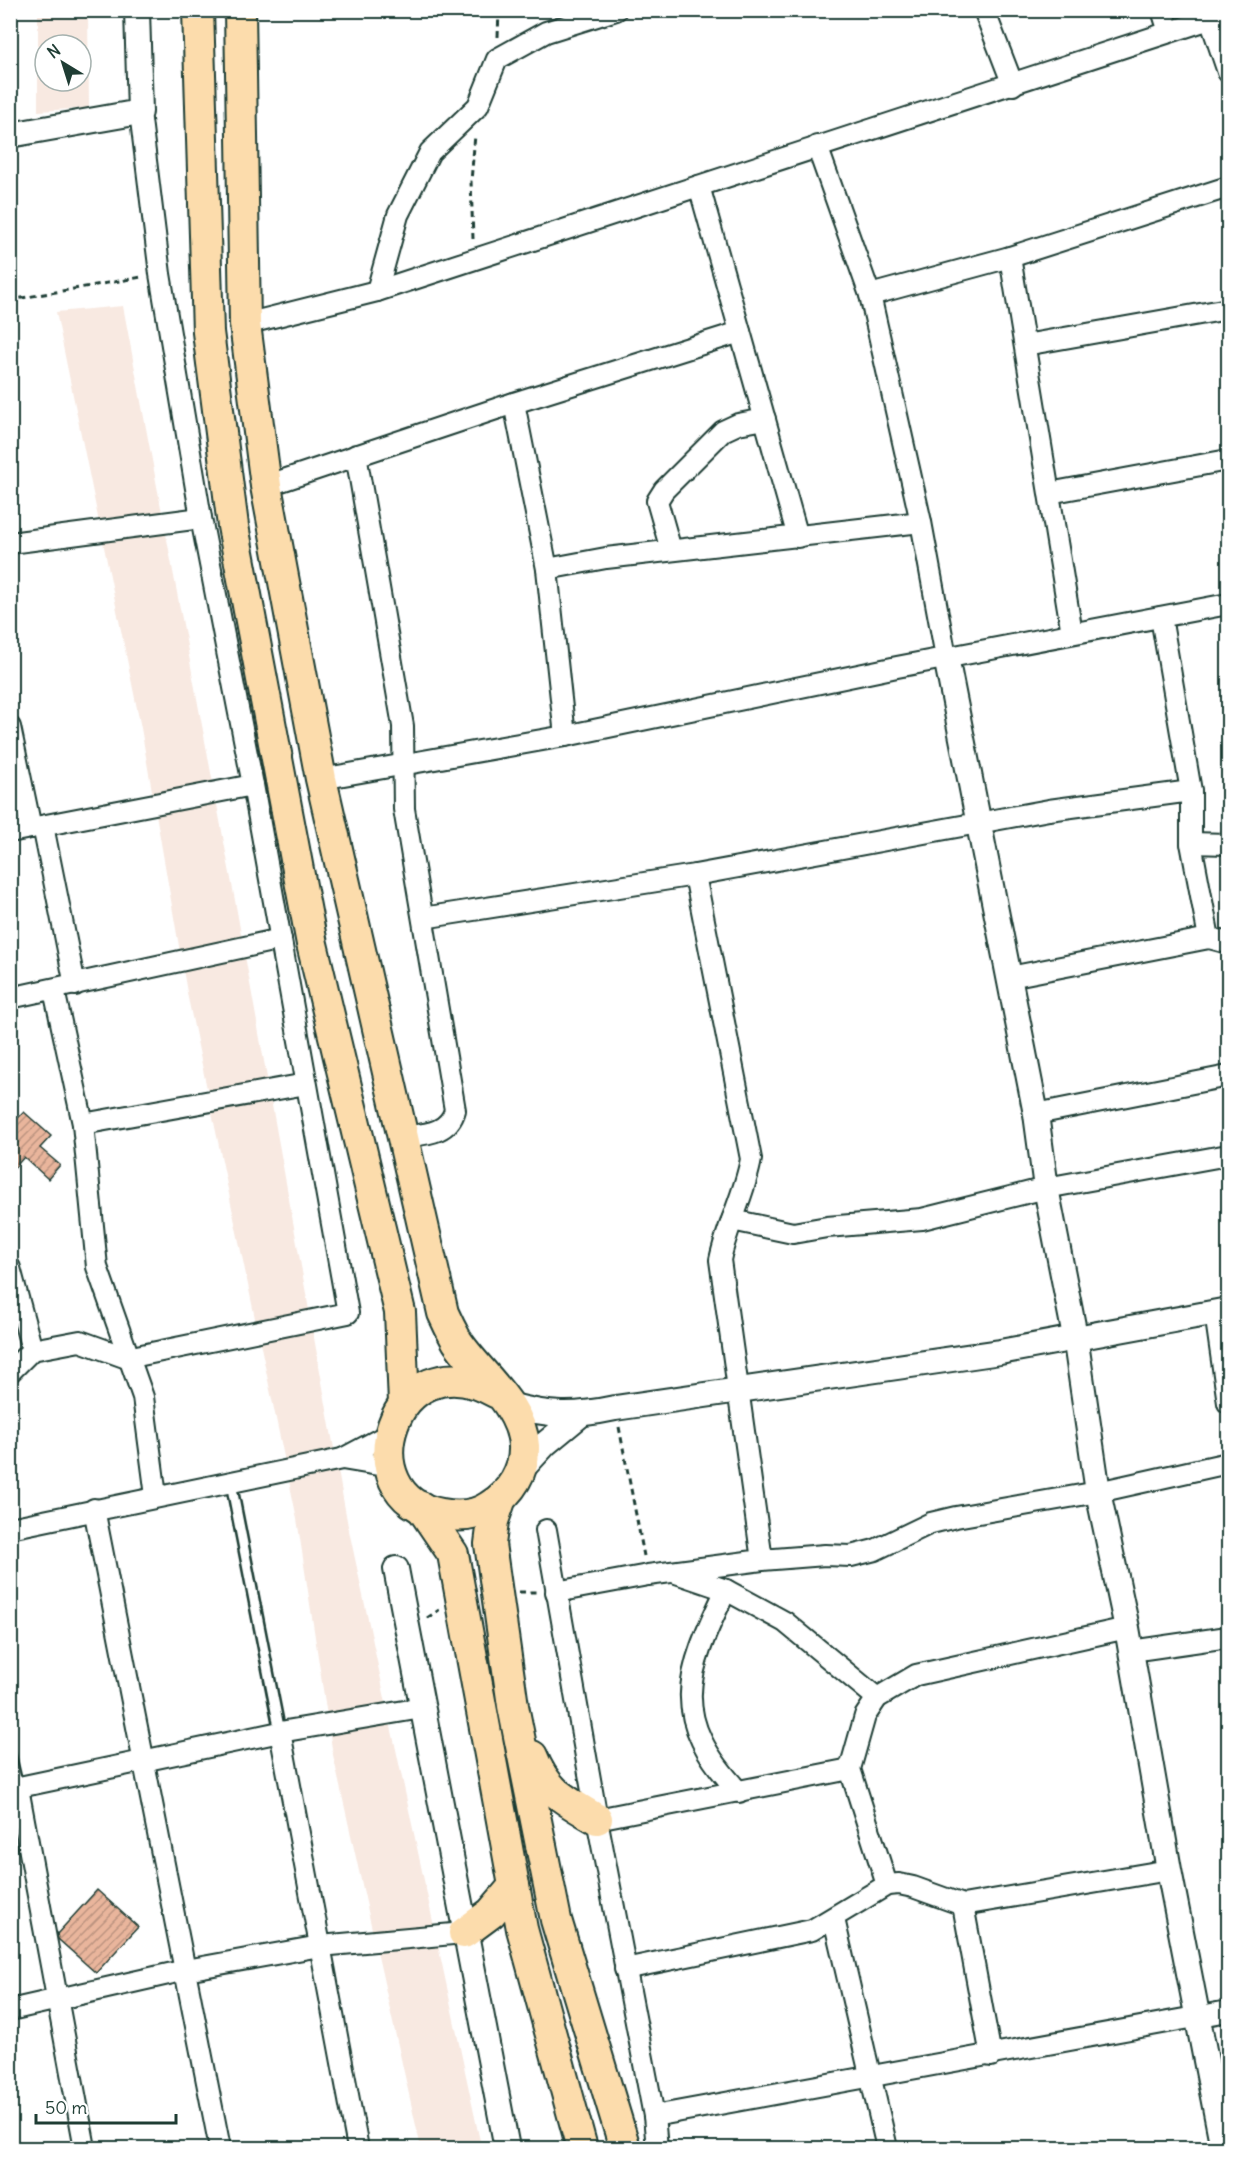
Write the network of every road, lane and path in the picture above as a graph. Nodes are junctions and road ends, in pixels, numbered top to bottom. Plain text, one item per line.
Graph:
1 (137, 10) edge
2 (198, 10) edge
3 (240, 10) edge
4 (616, 10) edge
5 (984, 10) edge
6 (1162, 10) edge
7 (1228, 13) edge
8 (1209, 19) junction
9 (1169, 32) junction
10 (1228, 72) edge
11 (1012, 85) junction
12 (478, 106) junction
13 (140, 112) junction
14 (10, 135) edge
15 (817, 146) junction
16 (699, 186) junction
17 (1228, 187) edge
18 (474, 257) junction
19 (1010, 257) junction
20 (160, 274) junction
21 (377, 291) junction
22 (870, 295) junction
23 (10, 300) edge
24 (1228, 309) edge
25 (245, 324) junction
26 (740, 332) junction
27 (1024, 345) junction
28 (514, 403) junction
29 (765, 419) junction
30 (356, 455) junction
31 (1228, 460) edge
32 (266, 486) junction
33 (1049, 493) junction
34 (201, 518) junction
35 (921, 522) junction
36 (798, 537) junction
37 (10, 543) edge
38 (671, 550) junction
39 (547, 569) junction
40 (1228, 604) edge
41 (1161, 617) junction
42 (1072, 633) junction
43 (946, 657) junction
44 (10, 727) edge
45 (565, 736) junction
46 (403, 764) junction
47 (321, 779) junction
48 (253, 785) junction
49 (1191, 790) junction
50 (978, 824) junction
51 (37, 827) junction
52 (10, 832) edge
53 (1191, 843) junction
54 (1228, 844) edge
55 (694, 874) junction
56 (423, 918) junction
57 (1209, 938) junction
58 (281, 939) junction
59 (1228, 943) edge
60 (1010, 977) junction
61 (75, 985) junction
62 (54, 990) junction
63 (10, 998) edge
64 (1228, 1076) edge
65 (306, 1084) junction
66 (1036, 1114) junction
67 (82, 1124) junction
68 (402, 1137) junction
69 (1228, 1155) edge
70 (1046, 1188) junction
71 (732, 1220) junction
72 (10, 1268) edge
73 (1222, 1311) edge
74 (1075, 1336) junction
75 (32, 1350) junction
76 (127, 1358) junction
77 (10, 1372) edge
78 (739, 1389) junction
79 (503, 1399) junction
80 (404, 1403) junction
81 (1228, 1403) edge
82 (615, 1408) junction
83 (579, 1416) junction
84 (389, 1434) junction
85 (342, 1459) junction
86 (1228, 1463) edge
87 (390, 1467) junction
88 (521, 1470) junction
89 (231, 1484) junction
90 (1098, 1492) junction
91 (156, 1496) junction
92 (501, 1498) junction
93 (421, 1507) junction
94 (94, 1509) junction
95 (10, 1528) edge
96 (546, 1530) dead end
97 (762, 1560) junction
98 (396, 1569) dead end
99 (670, 1571) junction
100 (648, 1575) junction
101 (726, 1590) junction
102 (556, 1592) junction
103 (498, 1593) junction
104 (460, 1596) junction
105 (407, 1631) junction
106 (1228, 1637) edge
107 (1129, 1640) junction
108 (877, 1698) junction
109 (513, 1706) junction
110 (422, 1708) junction
111 (280, 1732) junction
112 (10, 1754) edge
113 (144, 1762) junction
114 (849, 1769) junction
115 (14, 1788) edge
116 (739, 1792) junction
117 (597, 1819) junction
118 (1169, 1870) junction
119 (887, 1885) junction
120 (514, 1886) junction
121 (963, 1905) junction
122 (834, 1918) junction
123 (464, 1933) junction
124 (320, 1946) junction
125 (625, 1969) junction
126 (186, 1970) junction
127 (59, 1998) junction
128 (10, 2010) edge
129 (1228, 2011) edge
130 (1199, 2016) junction
131 (991, 2056) junction
132 (872, 2077) junction
133 (654, 2116) junction
134 (85, 2148) edge
135 (220, 2148) edge
136 (358, 2148) edge
137 (506, 2148) edge
138 (582, 2148) edge
139 (625, 2148) edge
140 (657, 2148) edge
141 (887, 2148) edge
142 (1223, 2148) edge

1 - 13 street
2 - 80 main road
3 - 25 main road
4 - 12 street
5 - 11 street
6 - 9 street
7 - 8 street
8 - 9 street
8 - 10 street
9 - 11 street
11 - 15 street
12 - 18 path
12 - 21 street
13 - 14 street
13 - 20 street
15 - 16 street
15 - 22 street
16 - 18 street
16 - 26 street
17 - 19 street
18 - 21 street
19 - 22 street
19 - 27 street
20 - 23 path
20 - 34 street
21 - 25 street
22 - 35 street
24 - 27 street
25 - 32 main road
26 - 28 street
26 - 29 street
27 - 33 street
28 - 30 street
28 - 39 street
29 - 36 street
29 - 38 street
30 - 32 street
30 - 46 street
31 - 33 street
32 - 47 main road
33 - 42 street
34 - 37 street
34 - 48 street
35 - 36 street
35 - 43 street
36 - 38 street
38 - 39 street
39 - 45 street
40 - 41 street
41 - 42 street
41 - 49 street
42 - 43 street
43 - 45 street
43 - 50 street
44 - 51 street
45 - 46 street
46 - 47 street
46 - 56 street
47 - 68 main road
48 - 51 street
48 - 58 street
49 - 50 street
49 - 53 street
50 - 55 street
50 - 60 street
51 - 52 street
51 - 61 street
53 - 54 street
53 - 57 street
55 - 56 street
55 - 71 street
56 - 68 street
57 - 59 street
57 - 60 street
58 - 61 street
58 - 65 street
60 - 66 street
61 - 62 street
62 - 63 street
62 - 67 street
64 - 66 street
65 - 67 street
65 - 76 street
66 - 70 street
67 - 76 street
68 - 79 main road
69 - 70 street
70 - 71 street
70 - 74 street
71 - 78 street
72 - 75 street
73 - 74 street
73 - 81 street
74 - 78 street
74 - 90 street
75 - 76 street
75 - 77 street
76 - 91 street
78 - 82 street
78 - 97 street
79 - 80 main road
79 - 83 street
79 - 88 main road
80 - 84 main road
82 - 83 street
82 - 100 path
83 - 88 street
84 - 85 street
84 - 87 main road
85 - 87 street
85 - 89 street
86 - 90 street
87 - 93 main road
88 - 92 main road
89 - 91 street
89 - 111 lane
90 - 97 street
90 - 107 street
91 - 94 street
92 - 93 main road
92 - 103 main road
93 - 104 main road
94 - 95 street
94 - 113 street
96 - 102 street
97 - 99 street
98 - 105 street
99 - 100 street
99 - 101 street
100 - 102 street
101 - 108 street
101 - 116 street
102 - 103 path
102 - 117 street
103 - 109 main road
104 - 105 path
104 - 120 main road
105 - 110 street
106 - 107 street
107 - 108 street
107 - 118 street
108 - 114 street
109 - 117 main road
109 - 139 main road
110 - 111 street
110 - 123 street
111 - 113 street
111 - 124 street
112 - 115 lane
113 - 115 street
113 - 126 street
114 - 116 street
114 - 119 street
115 - 127 street
116 - 117 street
117 - 125 street
118 - 121 street
118 - 130 street
119 - 121 street
119 - 122 street
120 - 123 main road
120 - 138 main road
121 - 131 street
122 - 125 street
122 - 132 street
123 - 124 street
123 - 137 street
124 - 126 street
124 - 136 street
125 - 133 street
126 - 127 street
126 - 135 street
127 - 128 street
127 - 134 street
129 - 130 street
130 - 131 street
130 - 142 street
131 - 132 street
132 - 133 street
132 - 141 street
133 - 140 street

